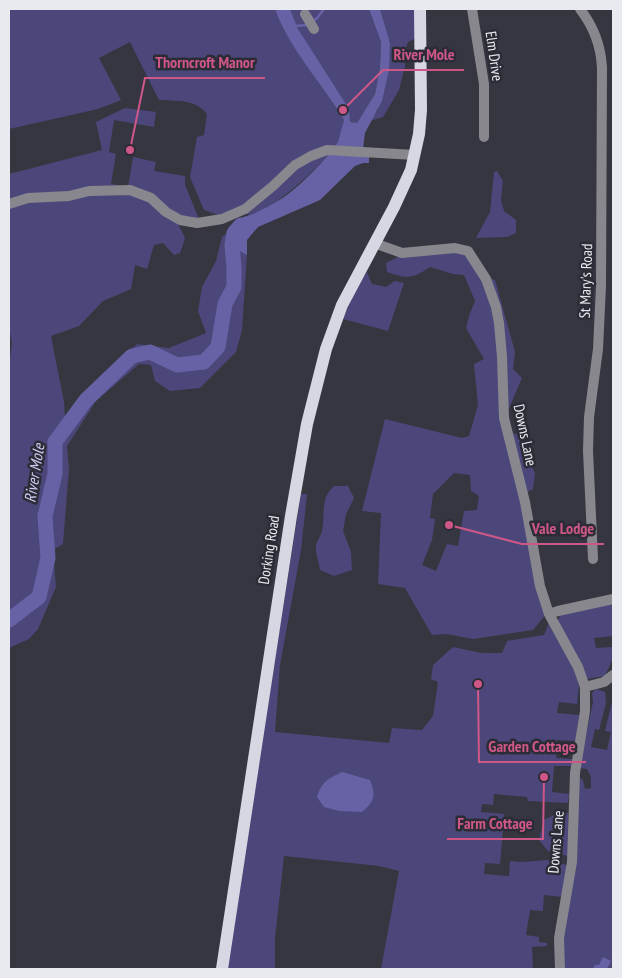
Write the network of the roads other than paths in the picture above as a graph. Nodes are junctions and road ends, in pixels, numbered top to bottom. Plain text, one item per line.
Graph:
1 (420, 9) edge
2 (472, 9) edge
3 (580, 9) edge
4 (306, 14) dead end
5 (314, 28) dead end
6 (484, 137) dead end
7 (415, 156) junction
8 (9, 204) edge
9 (374, 243) junction
10 (592, 559) dead end
11 (613, 599) edge
12 (550, 614) junction
13 (613, 675) edge
14 (584, 687) junction
15 (222, 969) edge
16 (560, 969) edge

1 - 7 main road, Dorking Road
2 - 6 street, Elm Drive
3 - 10 street, St Mary's Road
4 - 5 street
7 - 8 street
7 - 9 main road, Dorking Road
9 - 12 street, Downs Lane
9 - 15 main road, Dorking Road
11 - 12 street
12 - 14 street, Downs Lane
13 - 14 street
14 - 16 street, Downs Lane

